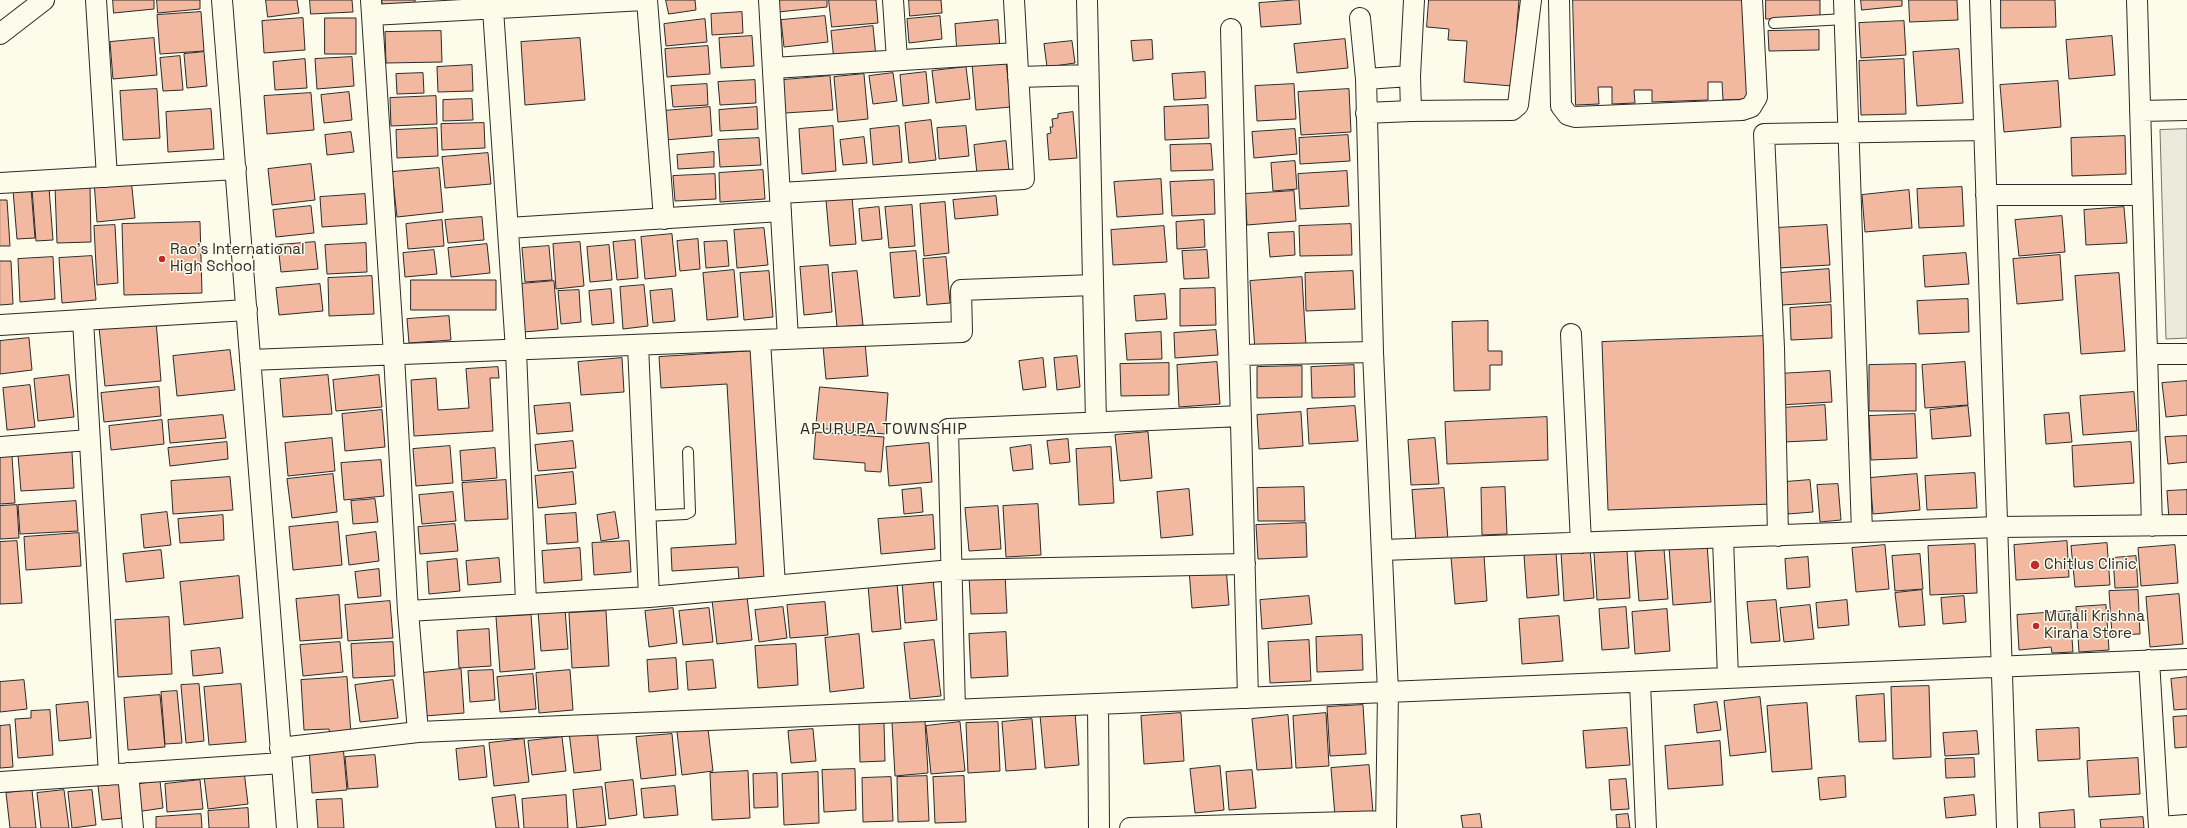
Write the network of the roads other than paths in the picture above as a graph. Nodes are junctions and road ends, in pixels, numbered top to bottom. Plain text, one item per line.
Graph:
1 (44, 0) edge
2 (96, 0) edge
3 (222, 0) edge
4 (646, 0) edge
5 (769, 0) edge
6 (894, 0) edge
7 (1014, 0) edge
8 (1086, 0) edge
9 (1531, 0) edge
10 (1559, 0) edge
11 (1752, 0) edge
12 (1980, 0) edge
13 (2137, 0) edge
14 (1409, 4) edge
15 (371, 7) edge
16 (493, 9) junction
17 (1844, 10) edge
18 (1360, 18) dead end
19 (1774, 22) dead end
20 (1231, 29) dead end
21 (0, 34) edge
22 (1017, 53) junction
23 (897, 60) junction
24 (773, 68) junction
25 (1088, 75) junction
26 (1410, 76) junction
27 (1018, 77) junction
28 (1366, 79) junction
29 (2187, 110) edge
30 (1412, 111) junction
31 (2140, 111) junction
32 (1366, 113) junction
33 (1984, 130) junction
34 (1848, 132) junction
35 (236, 169) junction
36 (107, 177) junction
37 (0, 183) edge
38 (1986, 195) junction
39 (2142, 195) junction
40 (781, 202) junction
41 (664, 219) junction
42 (508, 228) junction
43 (1093, 285) junction
44 (247, 310) junction
45 (82, 320) junction
46 (0, 325) edge
47 (1571, 334) dead end
48 (788, 339) junction
49 (760, 340) junction
50 (638, 345) junction
51 (516, 350) junction
52 (1373, 352) junction
53 (2147, 354) junction
54 (2187, 354) edge
55 (394, 355) junction
56 (1240, 355) junction
57 (250, 360) junction
58 (1241, 416) junction
59 (1096, 422) junction
60 (89, 440) junction
61 (0, 447) edge
62 (688, 452) dead end
63 (645, 516) junction
64 (2187, 525) edge
65 (2152, 526) junction
66 (1998, 527) junction
67 (1862, 532) junction
68 (1778, 536) junction
69 (1723, 538) junction
70 (1580, 543) junction
71 (1383, 550) junction
72 (1245, 564) junction
73 (952, 570) junction
74 (775, 586) junction
75 (649, 597) junction
76 (526, 603) junction
77 (408, 611) junction
78 (2187, 659) edge
79 (2149, 660) junction
80 (2002, 666) junction
81 (1728, 678) junction
82 (1640, 682) junction
83 (1388, 692) junction
84 (1248, 698) junction
85 (1098, 704) junction
86 (955, 710) junction
87 (418, 732) junction
88 (281, 755) junction
89 (118, 774) junction
90 (0, 782) edge
91 (1386, 825) edge
92 (2187, 825) edge
93 (2159, 827) edge
94 (133, 828) edge
95 (287, 828) edge
96 (1099, 828) edge
97 (1130, 828) edge
98 (1646, 828) edge
99 (2008, 828) edge

1 - 21 street
2 - 36 street
3 - 35 street
4 - 16 street
4 - 41 street
5 - 24 street
6 - 23 street
7 - 22 street
8 - 25 street
9 - 30 street
10 - 11 street
12 - 33 street
13 - 31 street
14 - 26 street
15 - 16 street
15 - 55 street
16 - 42 street
17 - 19 lane
17 - 34 street
18 - 28 street
20 - 56 street
22 - 23 street
22 - 27 street
23 - 24 street
24 - 40 street
25 - 27 street
25 - 43 street
26 - 28 street
26 - 30 street
27 - 40 street
28 - 32 street
29 - 31 street
30 - 32 street
31 - 39 street
32 - 52 street
33 - 34 street
33 - 38 street
34 - 67 street
34 - 68 street
35 - 36 street
35 - 44 street
36 - 37 street
38 - 39 street
38 - 66 street
39 - 53 street
40 - 41 street
40 - 48 street
41 - 42 street
42 - 51 street
43 - 48 street
43 - 59 street
44 - 45 street
44 - 57 street
45 - 46 street
45 - 60 street
47 - 70 street
48 - 49 street
49 - 50 street
49 - 74 street
50 - 51 street
50 - 63 street
51 - 55 street
51 - 76 street
52 - 56 street
52 - 71 street
53 - 54 street
53 - 65 street
55 - 57 street
55 - 77 street
56 - 58 street
57 - 88 street
58 - 59 street
58 - 72 street
59 - 73 street
60 - 61 street
60 - 89 street
62 - 63 lane
63 - 75 street
64 - 65 street
65 - 66 street
66 - 67 street
66 - 80 street
67 - 68 street
68 - 69 street
69 - 70 street
69 - 81 street
70 - 71 street
71 - 83 street
72 - 73 street
72 - 84 street
73 - 74 street
73 - 86 street
74 - 75 street
75 - 76 street
76 - 77 street
77 - 87 street
78 - 79 street
79 - 80 street
79 - 93 street
80 - 81 street
80 - 99 street
81 - 82 street
82 - 83 street
82 - 98 street
83 - 84 street
83 - 91 street
84 - 85 street
85 - 86 street
85 - 96 street
86 - 87 street
87 - 88 street
88 - 89 street
88 - 95 street
89 - 90 street
89 - 94 street
91 - 97 street
92 - 93 street

